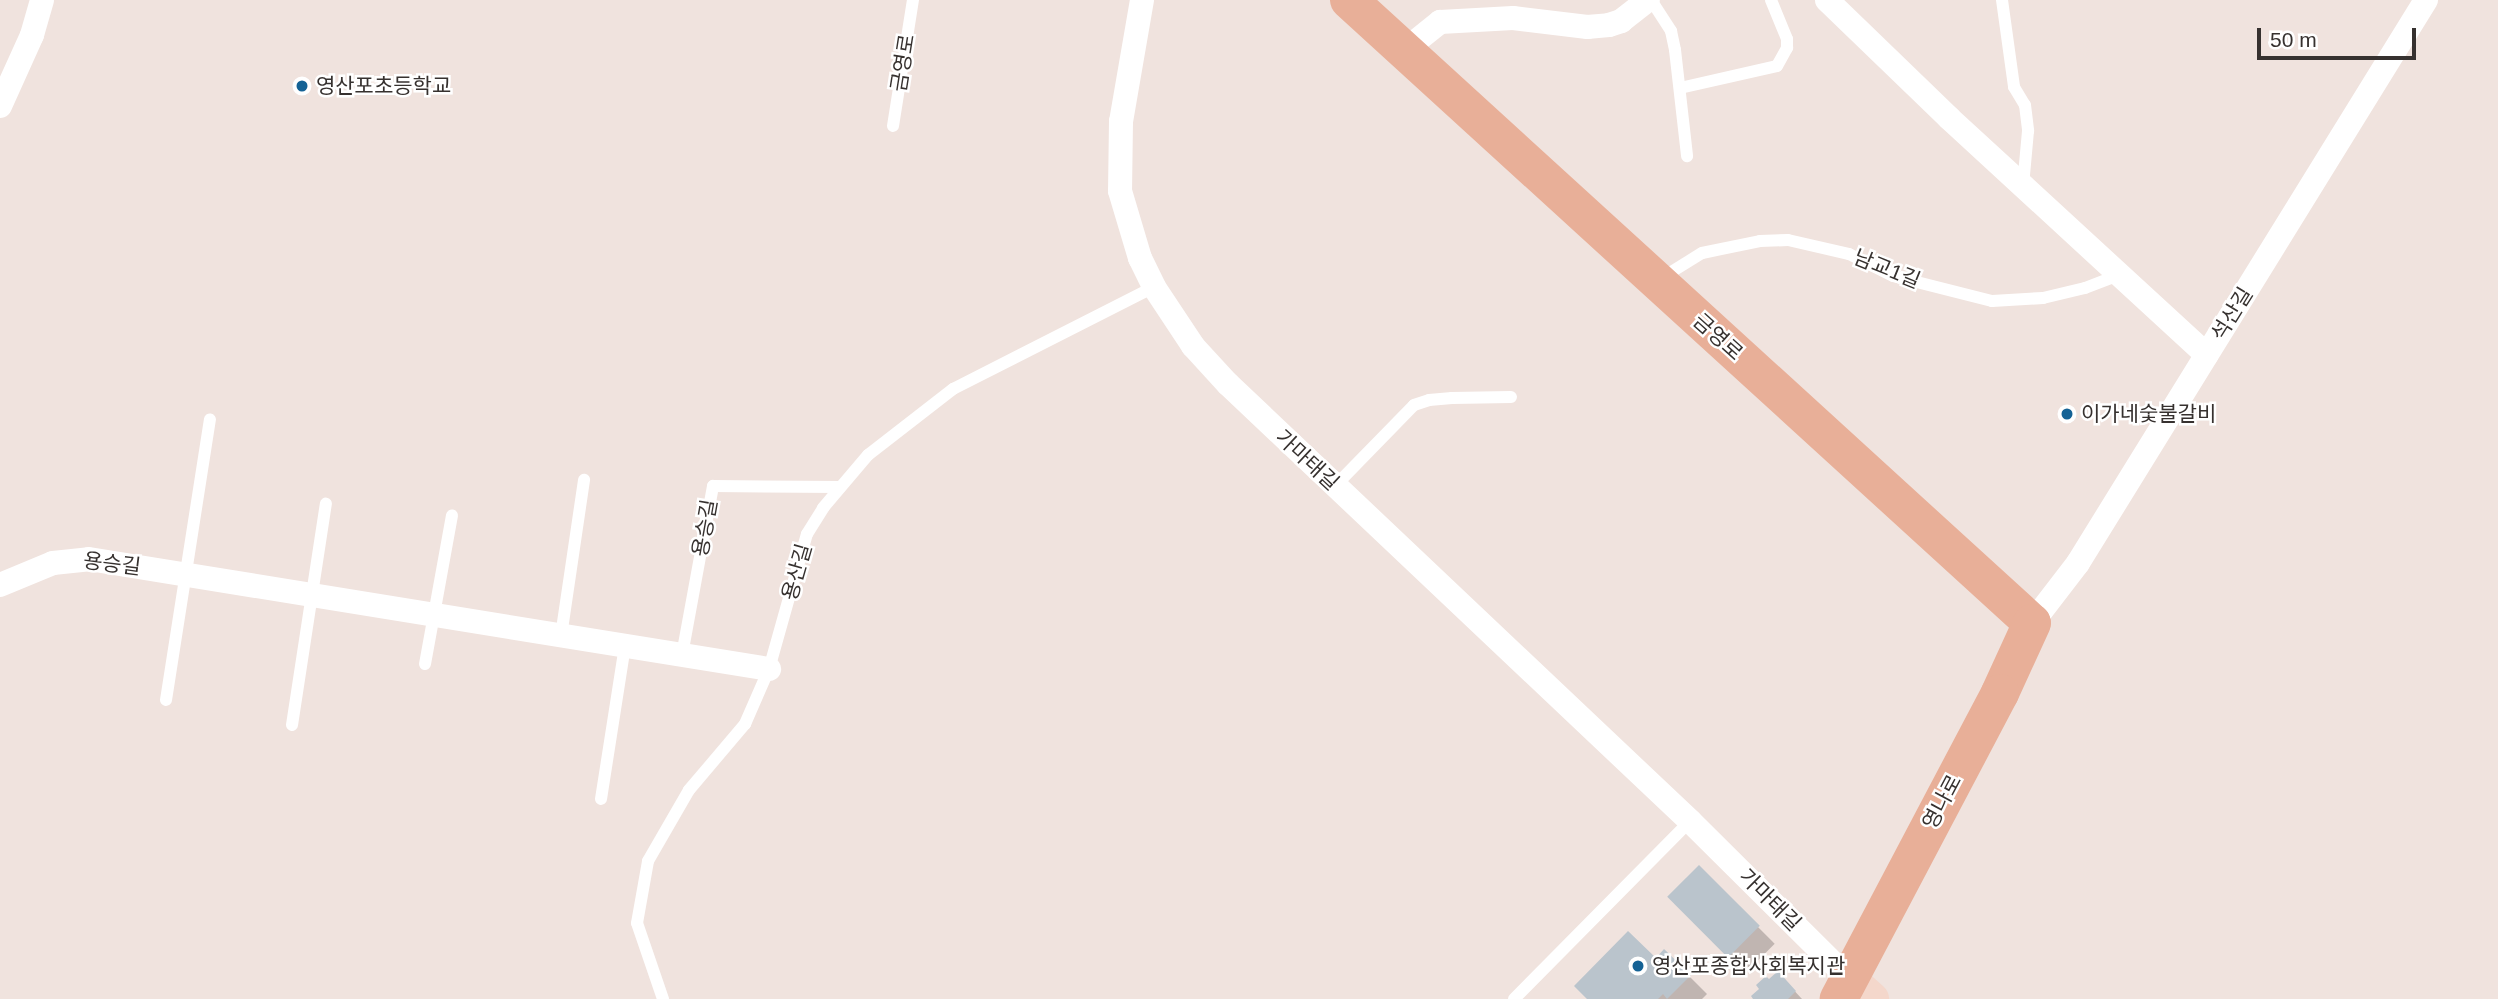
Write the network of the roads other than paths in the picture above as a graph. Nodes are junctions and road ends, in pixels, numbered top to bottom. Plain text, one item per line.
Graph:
1 (42, 0) edge
2 (913, 0) edge
3 (1142, 0) edge
4 (1349, 0) edge
5 (1649, 0) edge
6 (1771, 0) edge
7 (1827, 0) edge
8 (2002, 0) edge
9 (2426, 0) edge
10 (1405, 50) junction
11 (1680, 88) junction
12 (0, 106) edge
13 (893, 126) dead end
14 (1687, 156) dead end
15 (2023, 186) junction
16 (2122, 274) junction
17 (1656, 281) junction
18 (1154, 287) junction
19 (2207, 355) junction
20 (1511, 397) dead end
21 (210, 419) dead end
22 (584, 480) dead end
23 (1335, 486) junction
24 (840, 487) junction
25 (326, 504) dead end
26 (452, 515) dead end
27 (187, 575) junction
28 (0, 585) edge
29 (312, 595) junction
30 (434, 615) junction
31 (2032, 623) junction
32 (561, 636) junction
33 (625, 646) junction
34 (682, 655) junction
35 (425, 664) dead end
36 (769, 669) junction
37 (166, 700) dead end
38 (292, 725) dead end
39 (601, 799) dead end
40 (1690, 821) junction
41 (1853, 992) edge
42 (663, 999) edge
43 (1514, 999) edge

1 - 12 street
2 - 13 lane, 금영로
3 - 18 street, 가마태길
4 - 10 main road, 금영로
5 - 10 street
5 - 11 lane
6 - 11 lane
7 - 15 street
8 - 15 lane
9 - 19 street, 석산길
10 - 17 main road, 금영로
11 - 14 lane
15 - 16 street
16 - 17 lane, 남교1길
16 - 19 street
17 - 31 main road, 금영로
18 - 23 street, 가마태길
18 - 24 lane, 용산길
19 - 31 street, 석산길
20 - 23 lane
21 - 27 lane
22 - 32 lane
23 - 40 street, 가마태길
24 - 34 lane, 용승길
24 - 36 lane, 용산길
25 - 29 lane
26 - 30 lane
27 - 28 street, 용승길
27 - 29 street, 용승길
27 - 37 lane
29 - 30 street, 용승길
29 - 38 lane
30 - 32 street, 용승길
30 - 35 lane
31 - 41 main road, 영나로
32 - 33 street, 용승길
33 - 34 street, 용승길
33 - 39 lane
34 - 36 street, 용승길
36 - 42 lane, 용산길
40 - 41 street, 가마태길
40 - 43 lane

